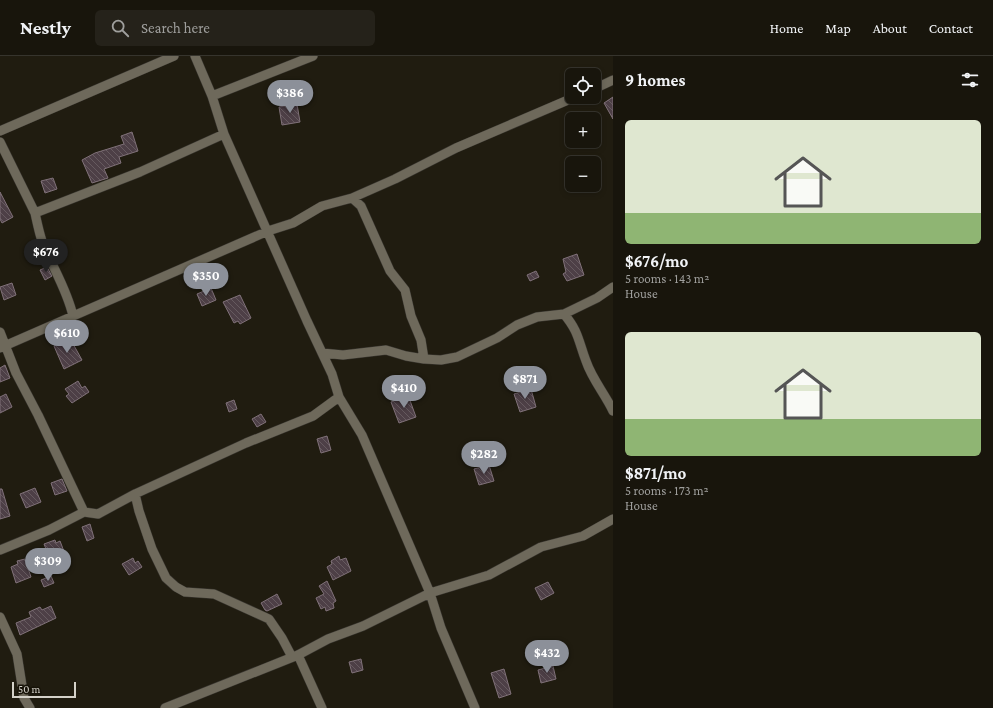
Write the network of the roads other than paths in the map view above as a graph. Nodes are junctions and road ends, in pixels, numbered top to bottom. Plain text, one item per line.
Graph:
1 (174, 56) edge
2 (195, 56) edge
3 (313, 56) edge
4 (613, 80) edge
5 (601, 85) edge
6 (212, 96) junction
7 (565, 101) edge
8 (0, 131) edge
9 (224, 134) junction
10 (0, 142) edge
11 (352, 198) junction
12 (35, 213) junction
13 (268, 231) junction
14 (613, 287) edge
15 (564, 314) junction
16 (74, 316) junction
17 (0, 332) edge
18 (2, 347) edge
19 (322, 353) junction
20 (424, 359) junction
21 (339, 396) junction
22 (613, 411) edge
23 (135, 494) junction
24 (84, 512) junction
25 (613, 519) edge
26 (0, 550) edge
27 (430, 593) junction
28 (0, 617) edge
29 (295, 656) junction
30 (30, 708) edge
31 (165, 708) edge
32 (322, 708) edge
33 (476, 708) edge

1 - 8 street
2 - 6 street
3 - 6 street
4 - 5 street
6 - 9 street
7 - 11 street
9 - 12 street
9 - 13 street
10 - 12 street
11 - 13 street
11 - 20 street
12 - 16 street
13 - 16 street
13 - 19 street
14 - 15 street
15 - 20 street
15 - 22 street
16 - 18 street
17 - 18 street
18 - 24 street
19 - 20 street
19 - 21 street
21 - 23 street
21 - 27 street
23 - 24 street
23 - 29 street
24 - 26 street
25 - 27 street
27 - 29 street
27 - 33 street
28 - 30 street
29 - 31 street
29 - 32 street

